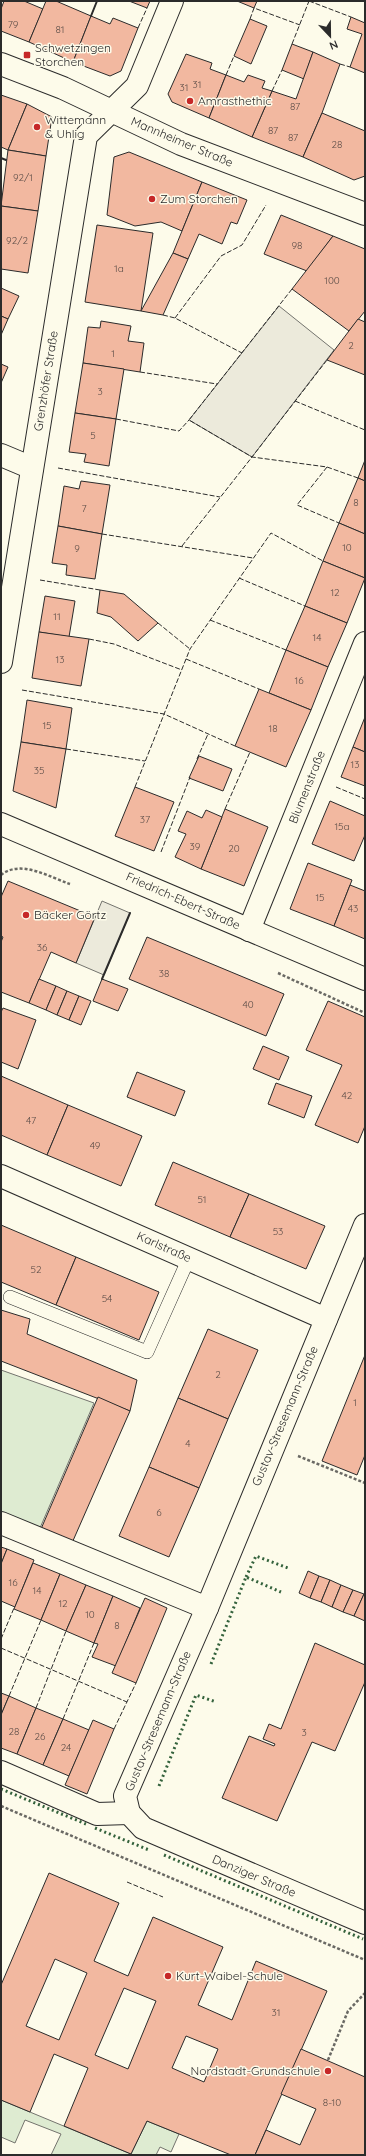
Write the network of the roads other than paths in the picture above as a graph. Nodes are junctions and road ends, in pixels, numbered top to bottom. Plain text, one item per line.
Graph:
1 (172, 1) edge
2 (1, 64) edge
3 (112, 112) junction
4 (365, 214) edge
5 (1, 455) edge
6 (32, 468) junction
7 (365, 643) edge
8 (1, 662) edge
9 (1, 824) edge
10 (249, 930) junction
11 (365, 979) edge
12 (1, 1176) edge
13 (365, 1225) edge
14 (189, 1258) junction
15 (10, 1297) dead end
16 (326, 1319) junction
17 (1, 1523) edge
18 (206, 1608) junction
19 (1, 1772) edge
20 (136, 1820) junction
21 (365, 1923) edge

1 - 3 street, Grenzhöfer Straße
2 - 3 street, Mannheimer Straße
3 - 4 street, Mannheimer Straße
3 - 6 street, Grenzhöfer Straße
5 - 6 street
6 - 8 street, Grenzhöfer Straße
7 - 10 street, Blumenstraße
9 - 10 street, Friedrich-Ebert-Straße
10 - 11 street, Friedrich-Ebert-Straße
12 - 14 street, Karlstraße
13 - 16 street, Gustav-Stresemann-Straße
14 - 15 lane
14 - 16 street, Karlstraße
16 - 18 street, Gustav-Stresemann-Straße
17 - 18 street
18 - 20 street, Gustav-Stresemann-Straße
19 - 20 street
20 - 21 street, Danziger Straße

